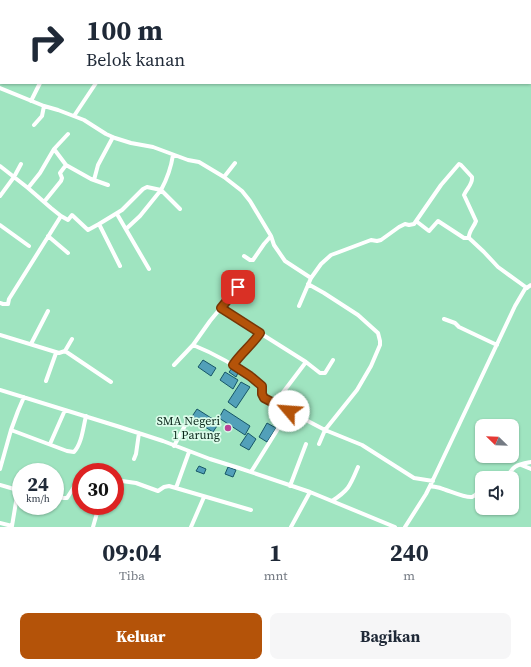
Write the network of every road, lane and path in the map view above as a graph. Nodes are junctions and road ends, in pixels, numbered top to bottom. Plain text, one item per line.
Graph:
1 (40, 84) edge
2 (95, 84) edge
3 (0, 88) edge
4 (31, 101) junction
5 (44, 106) junction
6 (74, 116) junction
7 (34, 125) dead end
8 (68, 134) dead end
9 (113, 137) junction
10 (54, 149) junction
11 (173, 155) junction
12 (235, 163) dead end
13 (21, 164) dead end
14 (66, 165) junction
15 (0, 166) edge
16 (14, 177) junction
17 (224, 177) junction
18 (94, 180) junction
19 (108, 185) dead end
20 (28, 188) junction
21 (161, 190) junction
22 (0, 196) edge
23 (44, 202) junction
24 (180, 209) dead end
25 (117, 214) junction
26 (62, 216) junction
27 (416, 221) junction
28 (99, 224) junction
29 (0, 225) edge
30 (126, 229) junction
31 (48, 236) junction
32 (271, 236) junction
33 (469, 238) junction
34 (29, 246) dead end
35 (68, 252) dead end
36 (244, 256) dead end
37 (120, 266) dead end
38 (150, 269) dead end
39 (311, 278) junction
40 (308, 284) junction
41 (529, 286) edge
42 (248, 292) dead end
43 (0, 303) edge
44 (299, 306) dead end
45 (221, 308) junction
46 (48, 311) dead end
47 (444, 319) dead end
48 (260, 333) junction
49 (0, 335) edge
50 (72, 340) dead end
51 (31, 344) junction
52 (497, 345) junction
53 (193, 346) junction
54 (65, 351) junction
55 (56, 353) junction
56 (333, 360) dead end
57 (306, 362) junction
58 (174, 365) dead end
59 (233, 365) junction
60 (46, 381) dead end
61 (110, 382) dead end
62 (0, 390) edge
63 (24, 397) junction
64 (275, 403) junction
65 (65, 410) junction
66 (289, 411) junction
67 (86, 416) junction
68 (188, 420) dead end
69 (11, 430) junction
70 (325, 430) junction
71 (139, 433) junction
72 (50, 444) junction
73 (306, 444) dead end
74 (319, 444) dead end
75 (174, 446) junction
76 (189, 452) junction
77 (134, 459) dead end
78 (531, 462) edge
79 (521, 464) junction
80 (358, 467) dead end
81 (0, 469) edge
82 (531, 469) edge
83 (511, 471) edge
84 (251, 472) junction
85 (124, 481) edge
86 (433, 481) junction
87 (0, 485) edge
88 (290, 486) junction
89 (430, 486) junction
90 (12, 488) edge
91 (176, 488) junction
92 (72, 491) edge
93 (310, 492) junction
94 (475, 495) edge
95 (204, 497) junction
96 (64, 498) edge
97 (332, 501) junction
98 (251, 510) dead end
99 (16, 515) edge
100 (96, 515) edge
101 (0, 523) edge
102 (14, 527) edge
103 (92, 527) edge
104 (191, 527) edge
105 (291, 527) edge
106 (395, 527) edge
107 (405, 527) edge

1 - 4 street
2 - 6 street
3 - 4 street
4 - 5 street
5 - 6 street
5 - 7 street
6 - 9 street
8 - 10 street
9 - 11 street
9 - 18 street
10 - 14 street
10 - 20 street
11 - 17 street
11 - 21 street
12 - 17 street
13 - 16 street
14 - 18 street
14 - 23 street
15 - 16 street
16 - 20 street
16 - 22 street
17 - 32 street
18 - 19 street
20 - 23 street
21 - 24 street
21 - 25 street
21 - 30 street
23 - 26 street
25 - 28 street
25 - 30 street
26 - 28 street
26 - 31 street
27 - 33 street
27 - 33 street
27 - 39 street
28 - 37 street
29 - 34 street
30 - 38 street
31 - 35 street
31 - 43 street
32 - 36 street
32 - 39 street
33 - 41 street
39 - 40 street
40 - 44 street
40 - 70 street
41 - 52 street
42 - 45 street
45 - 48 street
45 - 53 street
46 - 51 street
47 - 52 street
48 - 57 street
48 - 59 street
49 - 51 street
50 - 54 street
51 - 55 street
52 - 86 street
53 - 58 street
53 - 59 street
54 - 55 street
54 - 61 street
55 - 60 street
56 - 57 street
57 - 64 street
59 - 64 street
62 - 63 street
63 - 65 street
63 - 69 street
64 - 66 street
65 - 67 street
65 - 72 street
66 - 70 street
66 - 84 street
67 - 71 street
67 - 72 street
68 - 75 street
69 - 72 street
69 - 81 street
70 - 74 street
70 - 86 street
71 - 75 street
71 - 77 street
73 - 88 street
75 - 76 street
76 - 84 street
76 - 91 street
78 - 79 street
79 - 82 street
79 - 83 street
80 - 97 street
84 - 88 street
85 - 91 street
86 - 89 street
87 - 90 street
88 - 93 street
89 - 94 street
89 - 107 street
91 - 95 street
92 - 96 street
93 - 97 street
93 - 105 street
95 - 98 street
95 - 104 street
97 - 106 street
99 - 102 street
100 - 103 street
101 - 102 street

